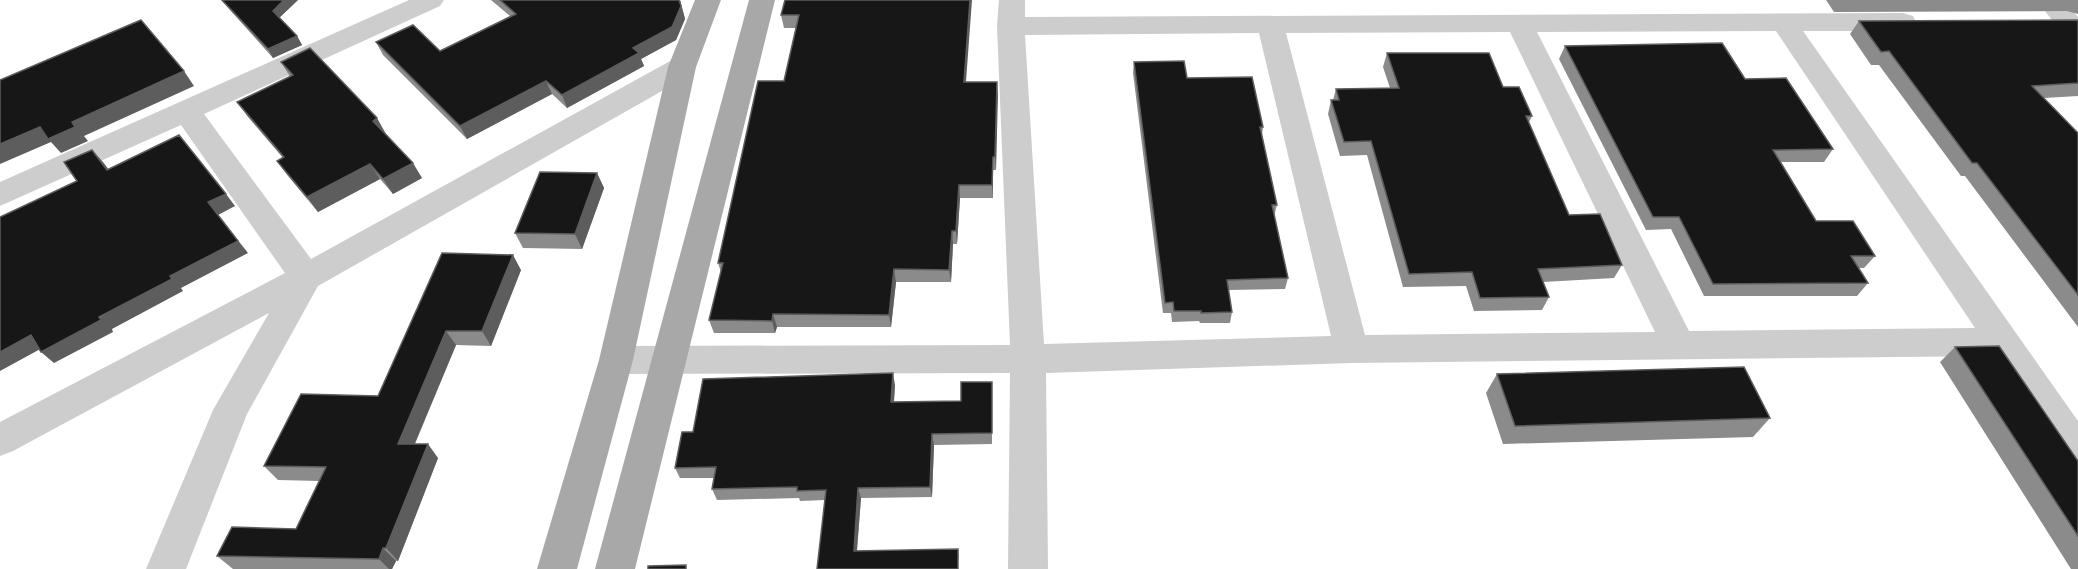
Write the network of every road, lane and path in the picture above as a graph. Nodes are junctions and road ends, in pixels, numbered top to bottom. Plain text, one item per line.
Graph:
1 (431, 0) edge
2 (708, 0) edge
3 (762, 0) edge
4 (2049, 0) edge
5 (1011, 13) edge
6 (1784, 22) junction
7 (1926, 22) edge
8 (2032, 22) edge
9 (1520, 24) junction
10 (1270, 25) junction
11 (2073, 28) edge
12 (682, 67) junction
13 (186, 110) junction
14 (0, 195) edge
15 (306, 277) junction
16 (2003, 342) junction
17 (1679, 345) junction
18 (1351, 349) junction
19 (669, 359) junction
20 (1029, 359) junction
21 (616, 360) junction
22 (0, 440) edge
23 (2078, 451) edge
24 (166, 569) edge
25 (557, 569) edge
26 (615, 569) edge
27 (1028, 569) edge

1 - 13 street
2 - 12 main road
3 - 19 main road
4 - 11 street
5 - 10 street
5 - 20 street
6 - 7 street
6 - 9 street
6 - 16 street
8 - 11 street
9 - 10 street
9 - 17 street
10 - 18 street
12 - 15 street
12 - 21 main road
13 - 14 street
13 - 15 street
15 - 22 street
15 - 24 street
16 - 17 street
16 - 23 street
17 - 18 street
18 - 20 street
19 - 20 street
19 - 21 street
19 - 26 main road
20 - 27 street
21 - 25 main road

